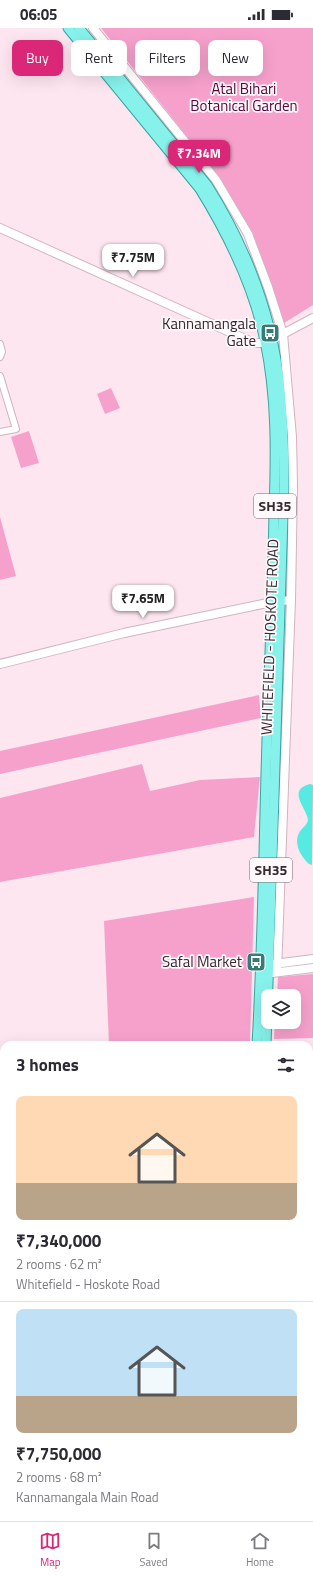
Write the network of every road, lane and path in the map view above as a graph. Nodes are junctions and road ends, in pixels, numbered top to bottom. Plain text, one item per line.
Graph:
1 (68, 28) edge
2 (79, 28) edge
3 (93, 28) edge
4 (0, 228) edge
5 (313, 318) edge
6 (283, 334) junction
7 (269, 341) junction
8 (0, 344) edge
9 (0, 357) edge
10 (0, 376) edge
11 (0, 432) edge
12 (291, 600) junction
13 (276, 602) junction
14 (0, 664) edge
15 (313, 959) edge
16 (313, 968) edge
17 (269, 969) junction
18 (258, 1041) edge
19 (266, 1041) edge

1 - 7 main road, WHITEFIELD - HOSKOTE ROAD / SH35
2 - 7 main road, WHITEFIELD - HOSKOTE ROAD / SH35
3 - 6 street
4 - 7 street
5 - 6 street
6 - 7 street
6 - 12 street
7 - 13 main road, WHITEFIELD - HOSKOTE ROAD / SH35
8 - 9 street
10 - 11 street
12 - 13 street
12 - 17 street
13 - 14 street
13 - 17 main road, WHITEFIELD - HOSKOTE ROAD / SH35
15 - 17 street
16 - 17 street
17 - 18 main road, WHITEFIELD - HOSKOTE ROAD / SH35
17 - 19 main road, WHITEFIELD - HOSKOTE ROAD / SH35

